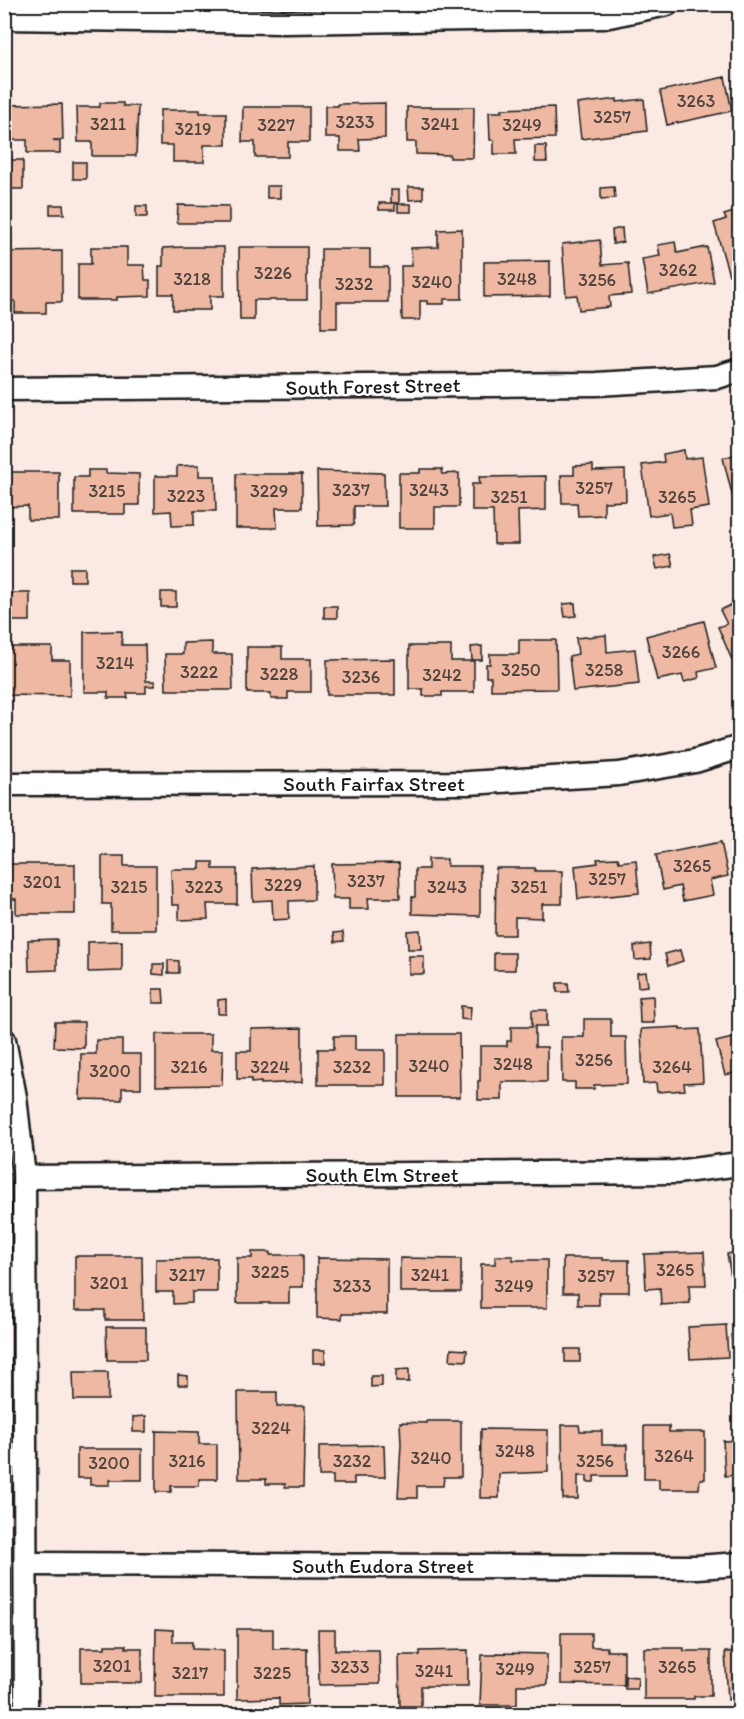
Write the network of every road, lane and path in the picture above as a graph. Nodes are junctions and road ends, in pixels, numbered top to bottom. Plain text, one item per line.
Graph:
1 (667, 4) edge
2 (4, 18) edge
3 (740, 370) edge
4 (4, 389) edge
5 (740, 747) edge
6 (4, 784) edge
7 (4, 1040) edge
8 (740, 1164) edge
9 (24, 1177) junction
10 (26, 1564) junction
11 (740, 1564) edge
12 (26, 1714) edge

1 - 2 street
3 - 4 street, South Forest Street
5 - 6 street, South Fairfax Street
7 - 9 street
8 - 9 street, South Elm Street
9 - 10 street
10 - 11 street, South Eudora Street
10 - 12 street

